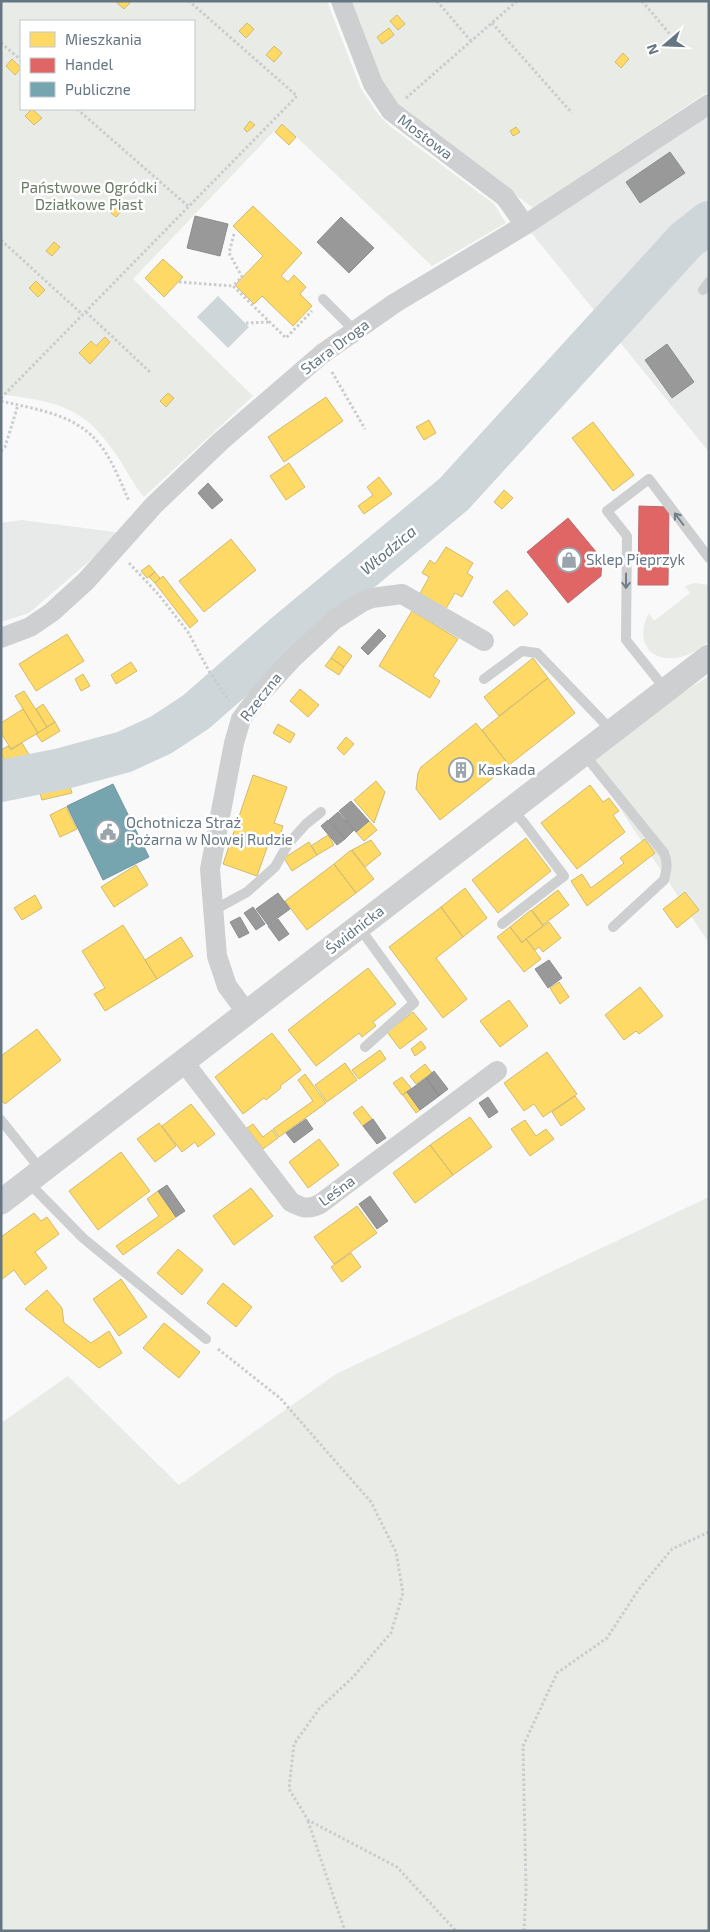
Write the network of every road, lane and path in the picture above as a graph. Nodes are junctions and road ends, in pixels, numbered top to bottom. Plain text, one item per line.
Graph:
1 (189, 1) edge
2 (341, 1) edge
3 (437, 1) edge
4 (517, 1) edge
5 (642, 1) edge
6 (492, 23) junction
7 (674, 39) dead end
8 (471, 41) junction
9 (1, 43) edge
10 (20, 59) edge
11 (709, 104) edge
12 (78, 110) edge
13 (391, 111) junction
14 (572, 113) dead end
15 (189, 206) junction
16 (526, 225) junction
17 (234, 234) dead end
18 (1, 240) edge
19 (179, 282) dead end
20 (233, 286) junction
21 (323, 299) joint
22 (84, 313) junction
23 (270, 322) junction
24 (246, 323) dead end
25 (355, 331) junction
26 (322, 354) junction
27 (151, 373) dead end
28 (1, 400) edge
29 (18, 405) junction
30 (365, 429) dead end
31 (1, 451) edge
32 (143, 518) junction
33 (116, 549) junction
34 (709, 558) edge
35 (1, 638) edge
36 (484, 641) dead end
37 (709, 657) edge
38 (484, 679) dead end
39 (666, 691) junction
40 (234, 708) dead end
41 (612, 732) junction
42 (584, 754) junction
43 (512, 810) junction
44 (321, 812) dead end
45 (214, 910) junction
46 (502, 924) dead end
47 (359, 927) junction
48 (613, 927) dead end
49 (247, 1013) junction
50 (365, 1047) dead end
51 (183, 1062) junction
52 (497, 1071) dead end
53 (1, 1120) edge
54 (35, 1176) junction
55 (1, 1202) edge
56 (206, 1339) joint
57 (709, 1532) edge
58 (308, 1820) junction
59 (345, 1931) edge
60 (456, 1931) edge
61 (524, 1931) edge

1 - 15 path
2 - 13 street, Mostowa
3 - 8 path
4 - 6 path
5 - 7 path
6 - 8 path
6 - 14 path
8 - 13 path
9 - 10 path
11 - 16 street, Stara Droga
12 - 15 path
13 - 16 street, Mostowa
15 - 22 path
16 - 25 street, Stara Droga
17 - 20 path
18 - 22 path
19 - 20 path
20 - 23 path
21 - 23 path
21 - 25 lane
22 - 27 path
22 - 28 path
23 - 24 path
25 - 26 street, Stara Droga
26 - 30 path
26 - 32 street, Stara Droga
28 - 29 path
29 - 31 path
29 - 32 path
32 - 33 street, Stara Droga
33 - 35 street, Stara Droga
33 - 40 path
34 -> 39 lane
36 - 45 street, Rzeczna
37 - 39 street, Świdnicka
38 - 41 lane
39 - 41 street, Świdnicka
41 - 42 street, Świdnicka
42 - 43 street, Świdnicka
42 - 48 lane
43 - 46 lane
43 - 47 street, Świdnicka
44 - 45 lane
45 - 49 street, Rzeczna
47 - 49 street, Świdnicka
47 - 50 lane
49 - 51 street, Świdnicka
51 - 52 street, Leśna
51 - 54 street, Świdnicka
53 - 54 lane
54 - 55 street, Świdnicka
54 - 56 lane
56 - 58 path
57 - 61 path
58 - 59 path
58 - 60 path

